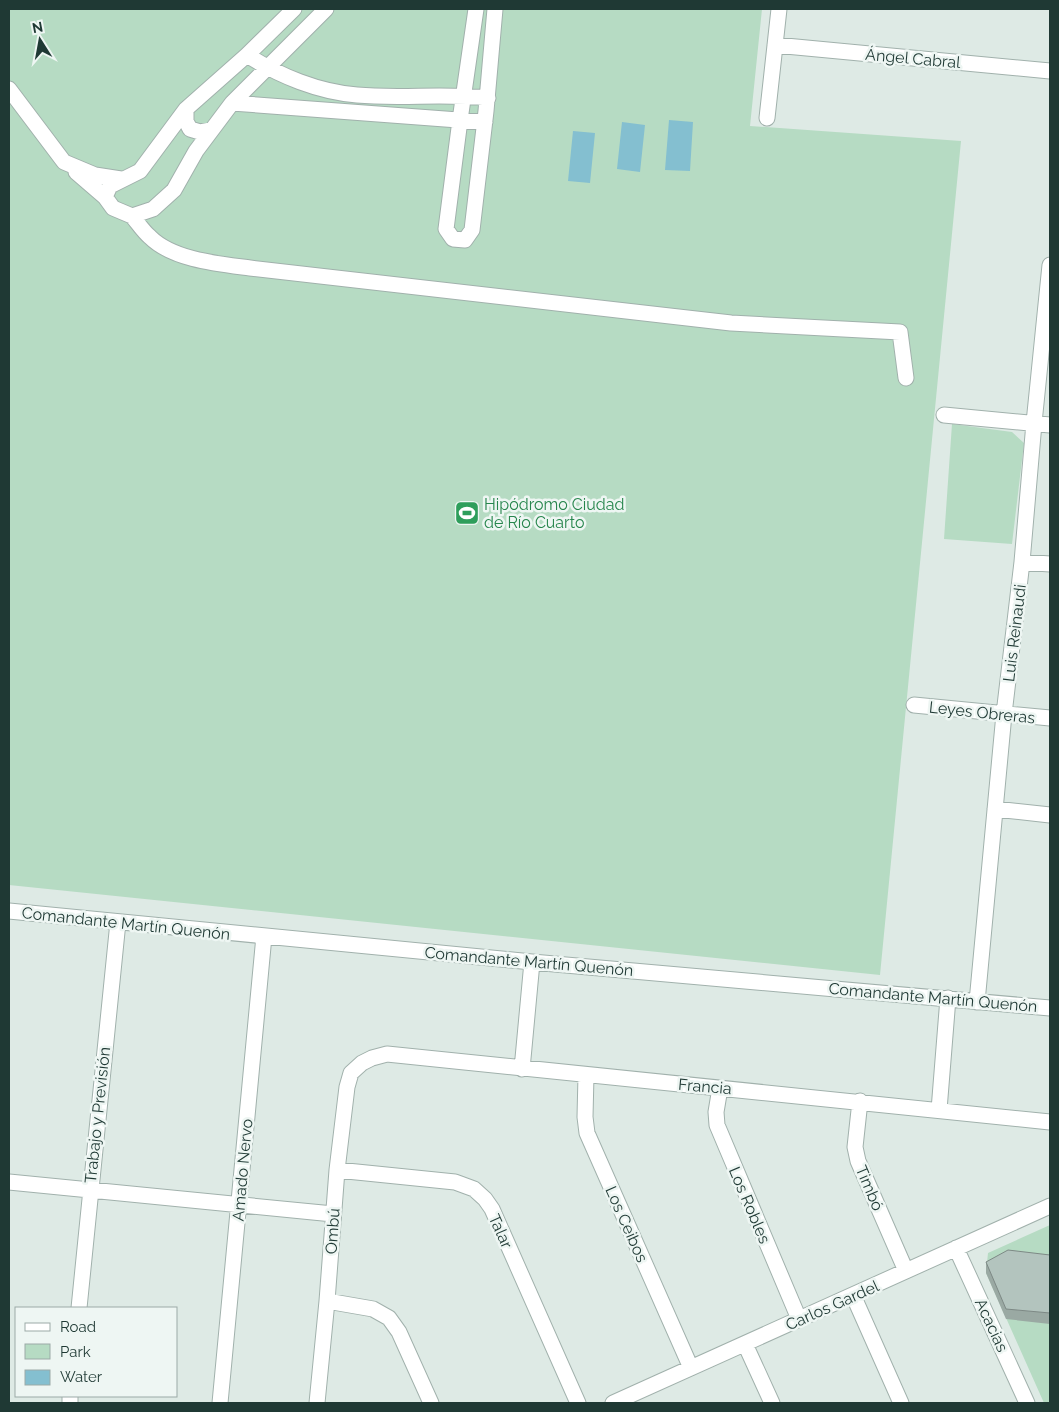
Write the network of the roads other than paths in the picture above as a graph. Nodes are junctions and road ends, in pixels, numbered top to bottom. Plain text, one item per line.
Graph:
1 (294, 9) edge
2 (326, 9) edge
3 (476, 9) edge
4 (495, 9) edge
5 (779, 9) edge
6 (775, 45) junction
7 (247, 55) junction
8 (266, 68) junction
9 (1050, 71) edge
10 (9, 89) edge
11 (464, 95) junction
12 (488, 98) junction
13 (232, 103) junction
14 (186, 109) junction
15 (767, 118) dead end
16 (460, 120) junction
17 (485, 122) junction
18 (211, 130) junction
19 (64, 162) junction
20 (121, 179) junction
21 (105, 197) junction
22 (132, 216) junction
23 (1050, 265) edge
24 (1049, 296) edge
25 (906, 378) dead end
26 (944, 415) dead end
27 (1034, 423) junction
28 (1050, 425) edge
29 (1022, 562) junction
30 (1050, 564) edge
31 (914, 705) dead end
32 (1004, 714) junction
33 (1050, 718) edge
34 (995, 809) junction
35 (1050, 815) edge
36 (9, 911) edge
37 (118, 922) junction
38 (264, 936) junction
39 (532, 962) junction
40 (948, 998) junction
41 (978, 1002) junction
42 (1050, 1008) edge
43 (362, 1063) joint
44 (522, 1069) junction
45 (586, 1076) junction
46 (720, 1088) junction
47 (860, 1101) junction
48 (939, 1110) junction
49 (1050, 1122) edge
50 (337, 1170) junction
51 (9, 1182) edge
52 (90, 1190) junction
53 (238, 1204) junction
54 (1050, 1206) edge
55 (333, 1214) junction
56 (956, 1248) junction
57 (906, 1271) junction
58 (853, 1295) junction
59 (327, 1301) junction
60 (79, 1307) edge
61 (799, 1319) junction
62 (745, 1344) junction
63 (691, 1368) junction
64 (640, 1398) edge
65 (220, 1403) edge
66 (317, 1403) edge
67 (431, 1403) edge
68 (578, 1403) edge
69 (613, 1403) edge
70 (772, 1403) edge
71 (901, 1403) edge
72 (1028, 1403) edge

1 - 7 street
2 - 8 street
3 - 11 street
4 - 12 street
5 - 6 street
6 - 9 street, Ángel Cabral
6 - 15 street
7 - 8 street
7 - 14 street
8 - 11 street
8 - 13 street
10 - 19 street
11 - 12 street
11 - 16 street
12 - 17 street
13 - 16 street
13 - 18 street
14 - 18 street
14 - 20 street
16 - 17 street
16 - 17 street
18 - 22 street
19 - 20 street
19 - 21 street
20 - 21 street
21 - 22 street
22 - 25 street
23 - 24 street, Luis Reinaudi
24 - 27 street, Luis Reinaudi
26 - 27 street
27 - 28 street
27 - 29 street, Luis Reinaudi
29 - 30 street
29 - 32 street, Luis Reinaudi
31 - 32 street, Leyes Obreras
32 - 33 street, Leyes Obreras
32 - 34 street, Luis Reinaudi
34 - 35 street
34 - 41 street, Luis Reinaudi
36 - 37 street, Comandante Martín Quenón
37 - 38 street, Comandante Martín Quenón
37 - 52 street, Trabajo y Previsión
38 - 39 street, Comandante Martín Quenón
38 - 53 street, Amado Nervo
39 - 40 street, Comandante Martín Quenón
39 - 44 street
40 - 41 street, Comandante Martín Quenón
40 - 48 street
41 - 42 street, Comandante Martín Quenón
43 - 44 street, Francia
43 - 50 street, Ombú
44 - 45 street, Francia
45 - 46 street, Francia
45 - 63 street, Los Ceibos
46 - 47 street, Francia
46 - 61 street, Los Robles
47 - 48 street, Francia
47 - 57 street, Timbó
48 - 49 street, Francia
50 - 55 street, Ombú
50 - 68 street, Talar
51 - 52 street
52 - 53 street
52 - 60 street, Trabajo y Previsión
53 - 55 street
53 - 65 street, Amado Nervo
54 - 56 street, Carlos Gardel
55 - 59 street, Ombú
56 - 57 street, Carlos Gardel
56 - 72 street, Acacias
57 - 58 street, Carlos Gardel
58 - 61 street, Carlos Gardel
58 - 71 street
59 - 66 street, Ombú
59 - 67 street
61 - 62 street, Carlos Gardel
62 - 63 street, Carlos Gardel
62 - 70 street
63 - 64 street, Carlos Gardel
64 - 69 street, Carlos Gardel

